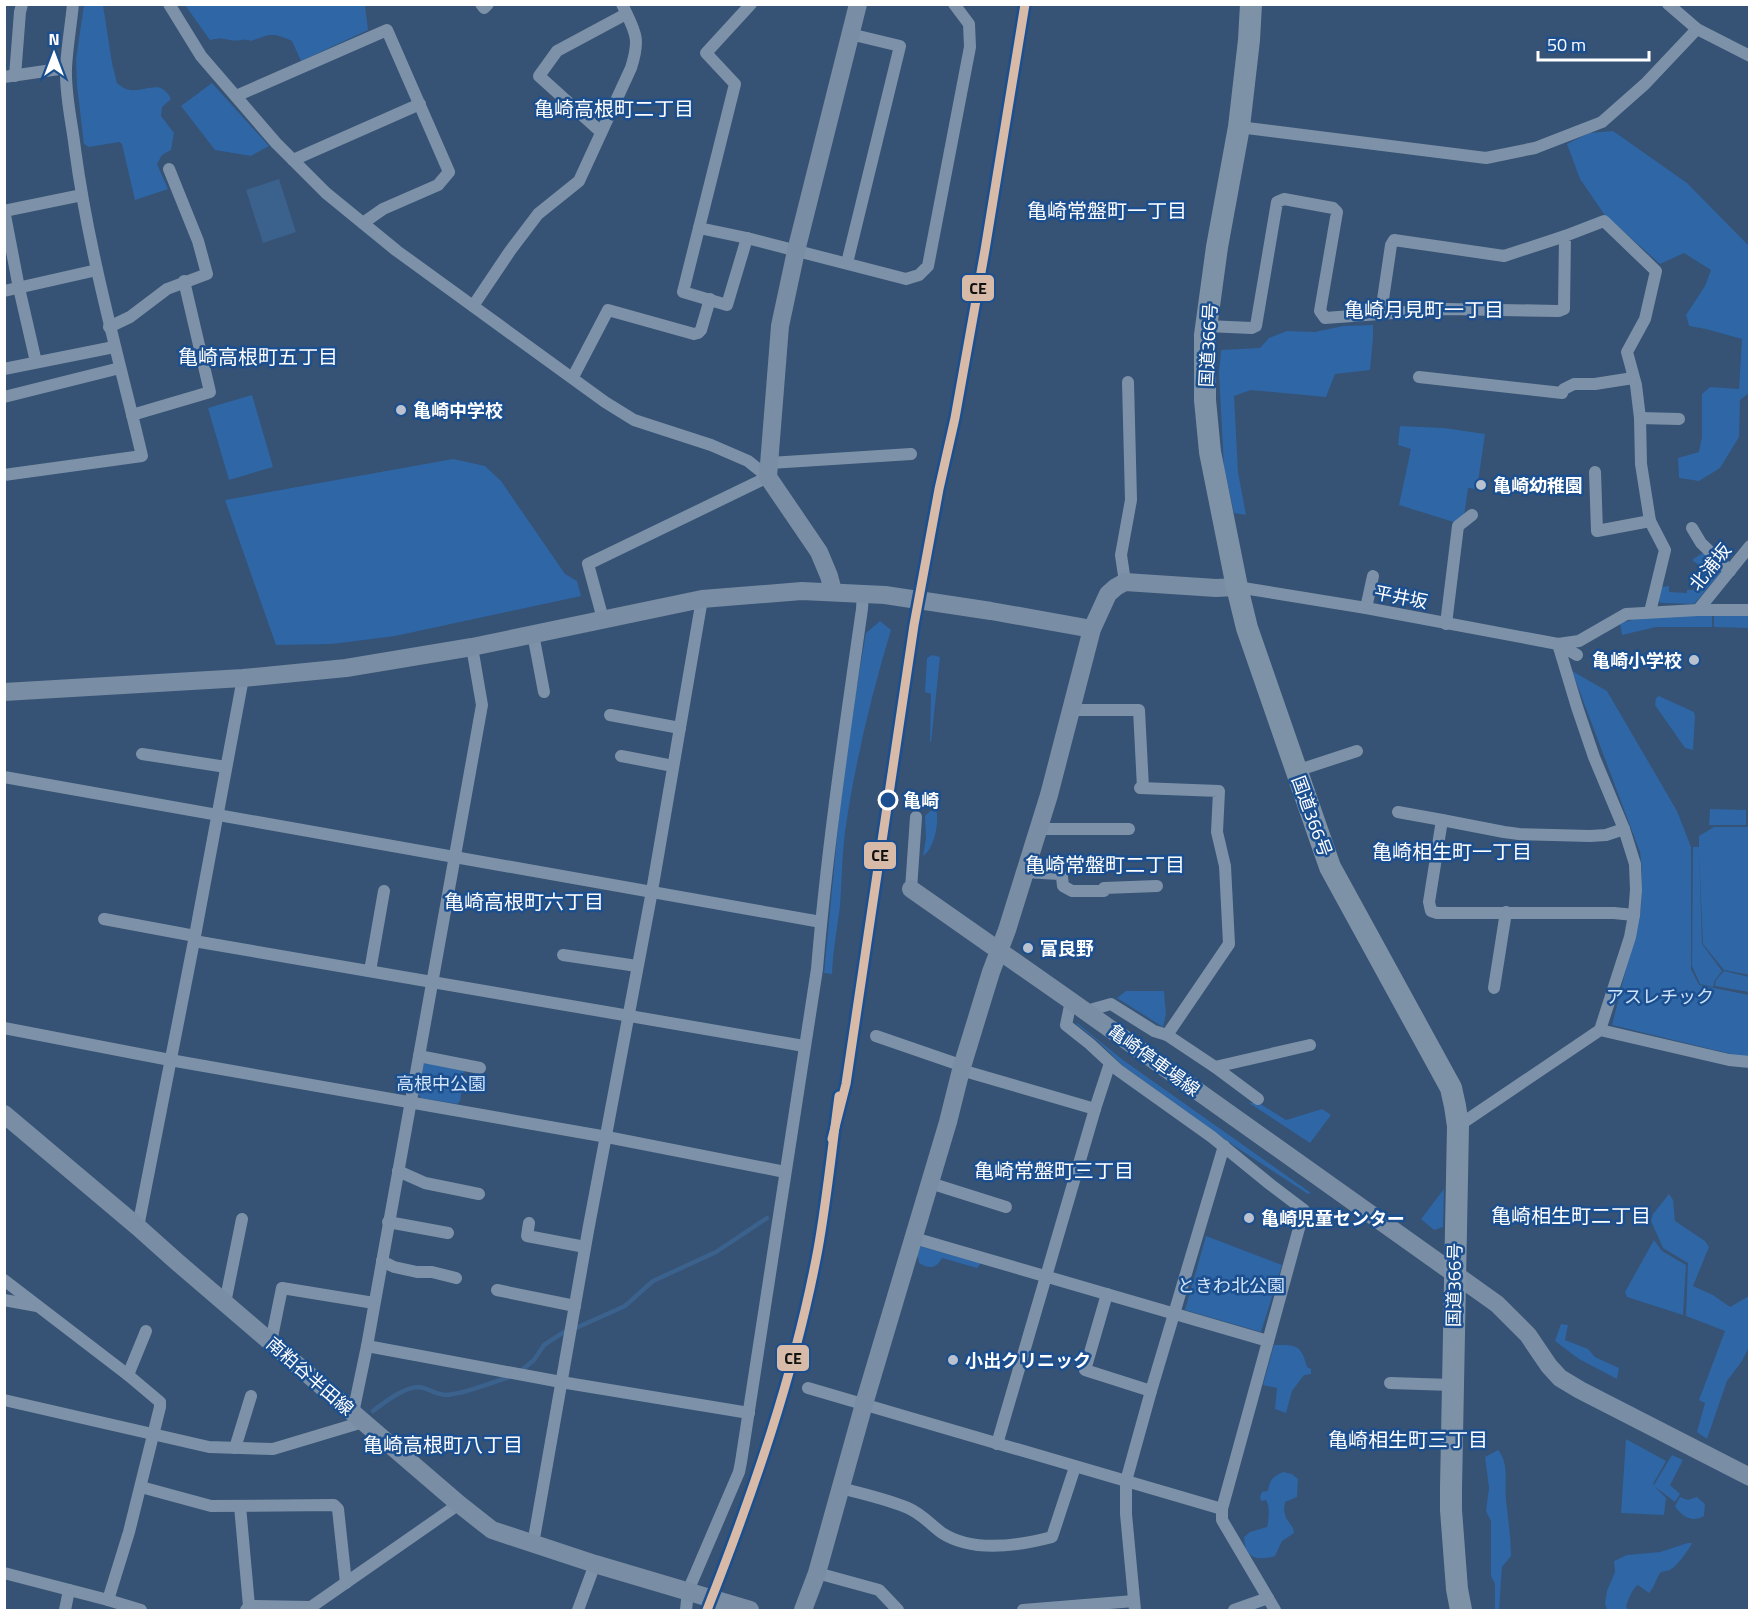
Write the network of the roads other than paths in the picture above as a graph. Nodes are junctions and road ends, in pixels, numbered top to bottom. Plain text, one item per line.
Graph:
1 (22, 4) edge
2 (73, 4) edge
3 (169, 4) edge
4 (481, 4) edge
5 (488, 4) edge
6 (751, 4) edge
7 (858, 4) edge
8 (954, 4) edge
9 (1251, 4) edge
10 (1668, 4) edge
11 (624, 9) edge
12 (1697, 29) junction
13 (850, 34) junction
14 (1748, 51) edge
15 (66, 68) junction
16 (10, 76) edge
17 (236, 96) junction
18 (420, 104) junction
19 (1239, 127) junction
20 (601, 132) junction
21 (293, 160) junction
22 (169, 169) dead end
23 (82, 195) junction
24 (5, 211) edge
25 (363, 222) junction
26 (699, 228) junction
27 (1565, 236) junction
28 (747, 238) junction
29 (796, 250) junction
30 (847, 263) junction
31 (97, 270) junction
32 (184, 281) junction
33 (19, 288) junction
34 (4, 291) edge
35 (710, 299) junction
36 (473, 306) junction
37 (1381, 313) junction
38 (1206, 326) junction
39 (110, 327) junction
40 (114, 347) junction
41 (36, 362) junction
42 (120, 368) junction
43 (4, 369) edge
44 (573, 377) junction
45 (1419, 377) dead end
46 (1633, 378) junction
47 (1128, 382) dead end
48 (4, 397) edge
49 (132, 415) junction
50 (1640, 418) junction
51 (1678, 418) dead end
52 (911, 454) dead end
53 (769, 470) junction
54 (1595, 472) dead end
55 (4, 475) edge
56 (1472, 515) dead end
57 (1650, 521) junction
58 (1692, 528) dead end
59 (1749, 546) edge
60 (1730, 571) junction
61 (1373, 576) dead end
62 (1125, 582) junction
63 (1237, 587) junction
64 (833, 591) junction
65 (863, 593) junction
66 (702, 599) junction
67 (1366, 608) junction
68 (1698, 610) junction
69 (1749, 610) edge
70 (1650, 612) junction
71 (603, 619) junction
72 (1446, 624) junction
73 (1092, 629) junction
74 (533, 634) junction
75 (1558, 644) junction
76 (472, 646) junction
77 (1577, 655) dead end
78 (243, 678) junction
79 (4, 692) edge
80 (544, 692) dead end
81 (1070, 710) junction
82 (610, 716) dead end
83 (680, 728) junction
84 (1357, 751) dead end
85 (142, 754) dead end
86 (621, 756) dead end
87 (674, 766) junction
88 (226, 767) junction
89 (1296, 771) junction
90 (4, 777) edge
91 (1398, 812) dead end
92 (217, 814) junction
93 (916, 817) dead end
94 (1442, 819) junction
95 (1038, 829) junction
96 (1129, 829) dead end
97 (1624, 829) junction
98 (454, 857) junction
99 (1025, 872) junction
100 (1157, 886) dead end
101 (911, 889) joint
102 (384, 891) dead end
103 (652, 891) junction
104 (1506, 912) junction
105 (1635, 915) junction
106 (104, 919) dead end
107 (821, 922) junction
108 (194, 939) junction
109 (999, 951) junction
110 (563, 955) dead end
111 (637, 966) junction
112 (370, 971) junction
113 (432, 982) junction
114 (1494, 988) dead end
115 (1079, 1006) junction
116 (628, 1016) junction
117 (4, 1028) edge
118 (1600, 1030) junction
119 (1167, 1035) junction
120 (876, 1036) dead end
121 (1310, 1045) dead end
122 (804, 1046) junction
123 (418, 1056) junction
124 (170, 1060) junction
125 (1749, 1062) edge
126 (1110, 1063) junction
127 (1215, 1067) junction
128 (480, 1068) dead end
129 (962, 1068) junction
130 (1258, 1099) dead end
131 (410, 1102) junction
132 (1095, 1109) junction
133 (4, 1114) edge
134 (1458, 1126) junction
135 (606, 1137) junction
136 (1224, 1146) junction
137 (398, 1171) junction
138 (785, 1172) junction
139 (930, 1183) junction
140 (479, 1194) dead end
141 (1006, 1207) dead end
142 (242, 1219) dead end
143 (388, 1222) junction
144 (529, 1223) dead end
145 (138, 1227) junction
146 (448, 1233) dead end
147 (914, 1238) junction
148 (585, 1246) junction
149 (382, 1261) junction
150 (1046, 1275) junction
151 (1455, 1275) junction
152 (456, 1278) dead end
153 (4, 1280) edge
154 (497, 1290) dead end
155 (1107, 1294) junction
156 (4, 1300) edge
157 (225, 1303) junction
158 (374, 1303) junction
159 (38, 1306) junction
160 (575, 1306) junction
161 (1175, 1314) junction
162 (146, 1330) dead end
163 (1269, 1341) junction
164 (271, 1342) junction
165 (367, 1346) junction
166 (128, 1375) junction
167 (561, 1382) junction
168 (1390, 1383) dead end
169 (1452, 1384) junction
170 (808, 1388) dead end
171 (1150, 1391) junction
172 (251, 1396) dead end
173 (4, 1400) edge
174 (864, 1404) junction
175 (749, 1413) junction
176 (358, 1417) junction
177 (153, 1434) junction
178 (997, 1443) junction
179 (235, 1448) junction
180 (1075, 1467) junction
181 (1749, 1477) edge
182 (1126, 1481) junction
183 (141, 1487) junction
184 (841, 1488) junction
185 (459, 1504) junction
186 (240, 1506) junction
187 (1222, 1509) junction
188 (533, 1544) junction
189 (595, 1564) junction
190 (4, 1573) edge
191 (817, 1573) junction
192 (346, 1582) junction
193 (69, 1590) junction
194 (688, 1592) junction
195 (1268, 1598) junction
196 (108, 1600) junction
197 (1135, 1606) edge
198 (247, 1608) edge
199 (1023, 1610) edge
200 (65, 1611) edge
201 (141, 1611) edge
202 (578, 1611) edge
203 (686, 1611) edge
204 (750, 1611) edge
205 (803, 1611) edge
206 (898, 1611) edge
207 (1234, 1611) edge
208 (1275, 1611) edge
209 (1461, 1611) edge

1 - 16 street
2 - 15 street
3 - 17 street
4 - 5 street
6 - 26 street
7 - 13 street
8 - 30 street
9 - 19 highway, 国道366号
10 - 12 street
11 - 20 street
11 - 20 street
12 - 14 street
12 - 19 street
13 - 29 street
13 - 30 street
15 - 16 street
15 - 23 street
17 - 18 street
17 - 21 street
18 - 21 street
18 - 25 street
19 - 38 highway, 国道366号
20 - 36 street
21 - 25 street
22 - 32 street
23 - 24 street
23 - 31 street
24 - 33 street
25 - 36 street
26 - 28 street
26 - 35 street
27 - 37 street
27 - 37 street
27 - 46 street
28 - 29 street
28 - 35 street
29 - 30 street
29 - 53 street
31 - 33 street
31 - 39 street
32 - 39 street
32 - 49 street
33 - 34 street
33 - 41 street
35 - 44 street
36 - 44 street
37 - 38 street
38 - 63 highway, 国道366号
39 - 40 street
40 - 41 street
40 - 42 street
41 - 43 street
42 - 48 street
42 - 49 street
44 - 53 street
45 - 46 street
46 - 50 street
47 - 62 street
49 - 55 street
50 - 51 street
50 - 57 street
52 - 53 street
53 - 64 street
53 - 71 street
54 - 57 street
56 - 72 street
57 - 70 street
58 - 60 street
59 - 60 street, 北浦坂
60 - 68 street, 北浦坂
61 - 67 street
62 - 63 street
62 - 73 street
63 - 67 street, 平井坂
63 - 89 highway, 国道366号
64 - 65 street
64 - 66 street
65 - 73 street
65 - 107 street
66 - 71 street
66 - 83 street
67 - 72 street, 平井坂
68 - 69 street
68 - 70 street
70 - 75 street
71 - 74 street
72 - 75 street, 平井坂
73 - 81 street
74 - 76 street
74 - 80 street
75 - 77 street
75 - 97 street
76 - 78 street
76 - 98 street
78 - 79 street
78 - 88 street
81 - 95 street
81 - 119 street
82 - 83 street
83 - 87 street
84 - 89 street
85 - 88 street
86 - 87 street
87 - 103 street
88 - 92 street
89 - 134 highway, 国道366号
90 - 92 street
91 - 94 street
92 - 98 street
92 - 108 street
93 - 101 street, 亀崎停車場線
94 - 97 street
94 - 104 street
95 - 96 street
95 - 99 street
97 - 105 street
98 - 103 street
98 - 113 street
99 - 100 street
99 - 109 street
101 - 109 street, 亀崎停車場線
102 - 112 street
103 - 107 street
103 - 111 street
104 - 105 street
104 - 114 street
105 - 118 street
106 - 108 street
107 - 122 street
108 - 112 street
108 - 124 street
109 - 115 street, 亀崎停車場線
109 - 129 street
110 - 111 street
111 - 116 street
112 - 113 street
113 - 116 street
113 - 123 street
115 - 119 street
115 - 126 street
115 - 151 street, 亀崎停車場線
116 - 122 street
116 - 135 street
117 - 124 street
118 - 125 street
118 - 134 street
119 - 127 street
120 - 129 street
121 - 127 street
122 - 138 street
123 - 128 street
123 - 131 street
124 - 131 street
124 - 145 street
126 - 132 street
126 - 136 street
127 - 130 street
129 - 132 street
129 - 139 street
131 - 135 street
131 - 137 street
132 - 150 street
133 - 145 street, 南粕谷半田線
134 - 151 highway, 国道366号
135 - 138 street
135 - 148 street
136 - 161 street
136 - 163 street
137 - 140 street
137 - 143 street
138 - 175 street
139 - 141 street
139 - 147 street
142 - 157 street
143 - 146 street
143 - 149 street
144 - 148 street
145 - 157 street, 南粕谷半田線
147 - 150 street
147 - 174 street
148 - 160 street
149 - 152 street
149 - 158 street
150 - 155 street
150 - 178 street
151 - 169 highway, 国道366号
151 - 181 street, 亀崎停車場線
153 - 159 street
154 - 160 street
155 - 161 street
155 - 171 street
156 - 159 street
157 - 164 street, 南粕谷半田線
158 - 164 street
158 - 165 street
159 - 166 street
160 - 167 street
161 - 163 street
161 - 171 street
162 - 166 street
163 - 187 street
164 - 176 street, 南粕谷半田線
165 - 167 street
165 - 176 street
166 - 177 street
167 - 175 street
167 - 188 street
168 - 169 street
169 - 209 highway, 国道366号
170 - 174 street
171 - 182 street
172 - 179 street
173 - 177 street
174 - 178 street
174 - 184 street
175 - 194 street
176 - 179 street
176 - 185 street, 南粕谷半田線
177 - 179 street
177 - 183 street
178 - 180 street
180 - 182 street
180 - 184 street
182 - 187 street
182 - 197 street
183 - 186 street
183 - 196 street
184 - 191 street
185 - 188 street, 南粕谷半田線
185 - 192 street
186 - 192 street
186 - 198 street
187 - 195 street
188 - 189 street, 南粕谷半田線
189 - 194 street, 南粕谷半田線
189 - 202 street
190 - 193 street
191 - 205 street
191 - 206 street
192 - 198 street
193 - 196 street
193 - 200 street
194 - 203 street
194 - 204 street, 南粕谷半田線
195 - 207 street
195 - 208 street
196 - 201 street
197 - 199 street

